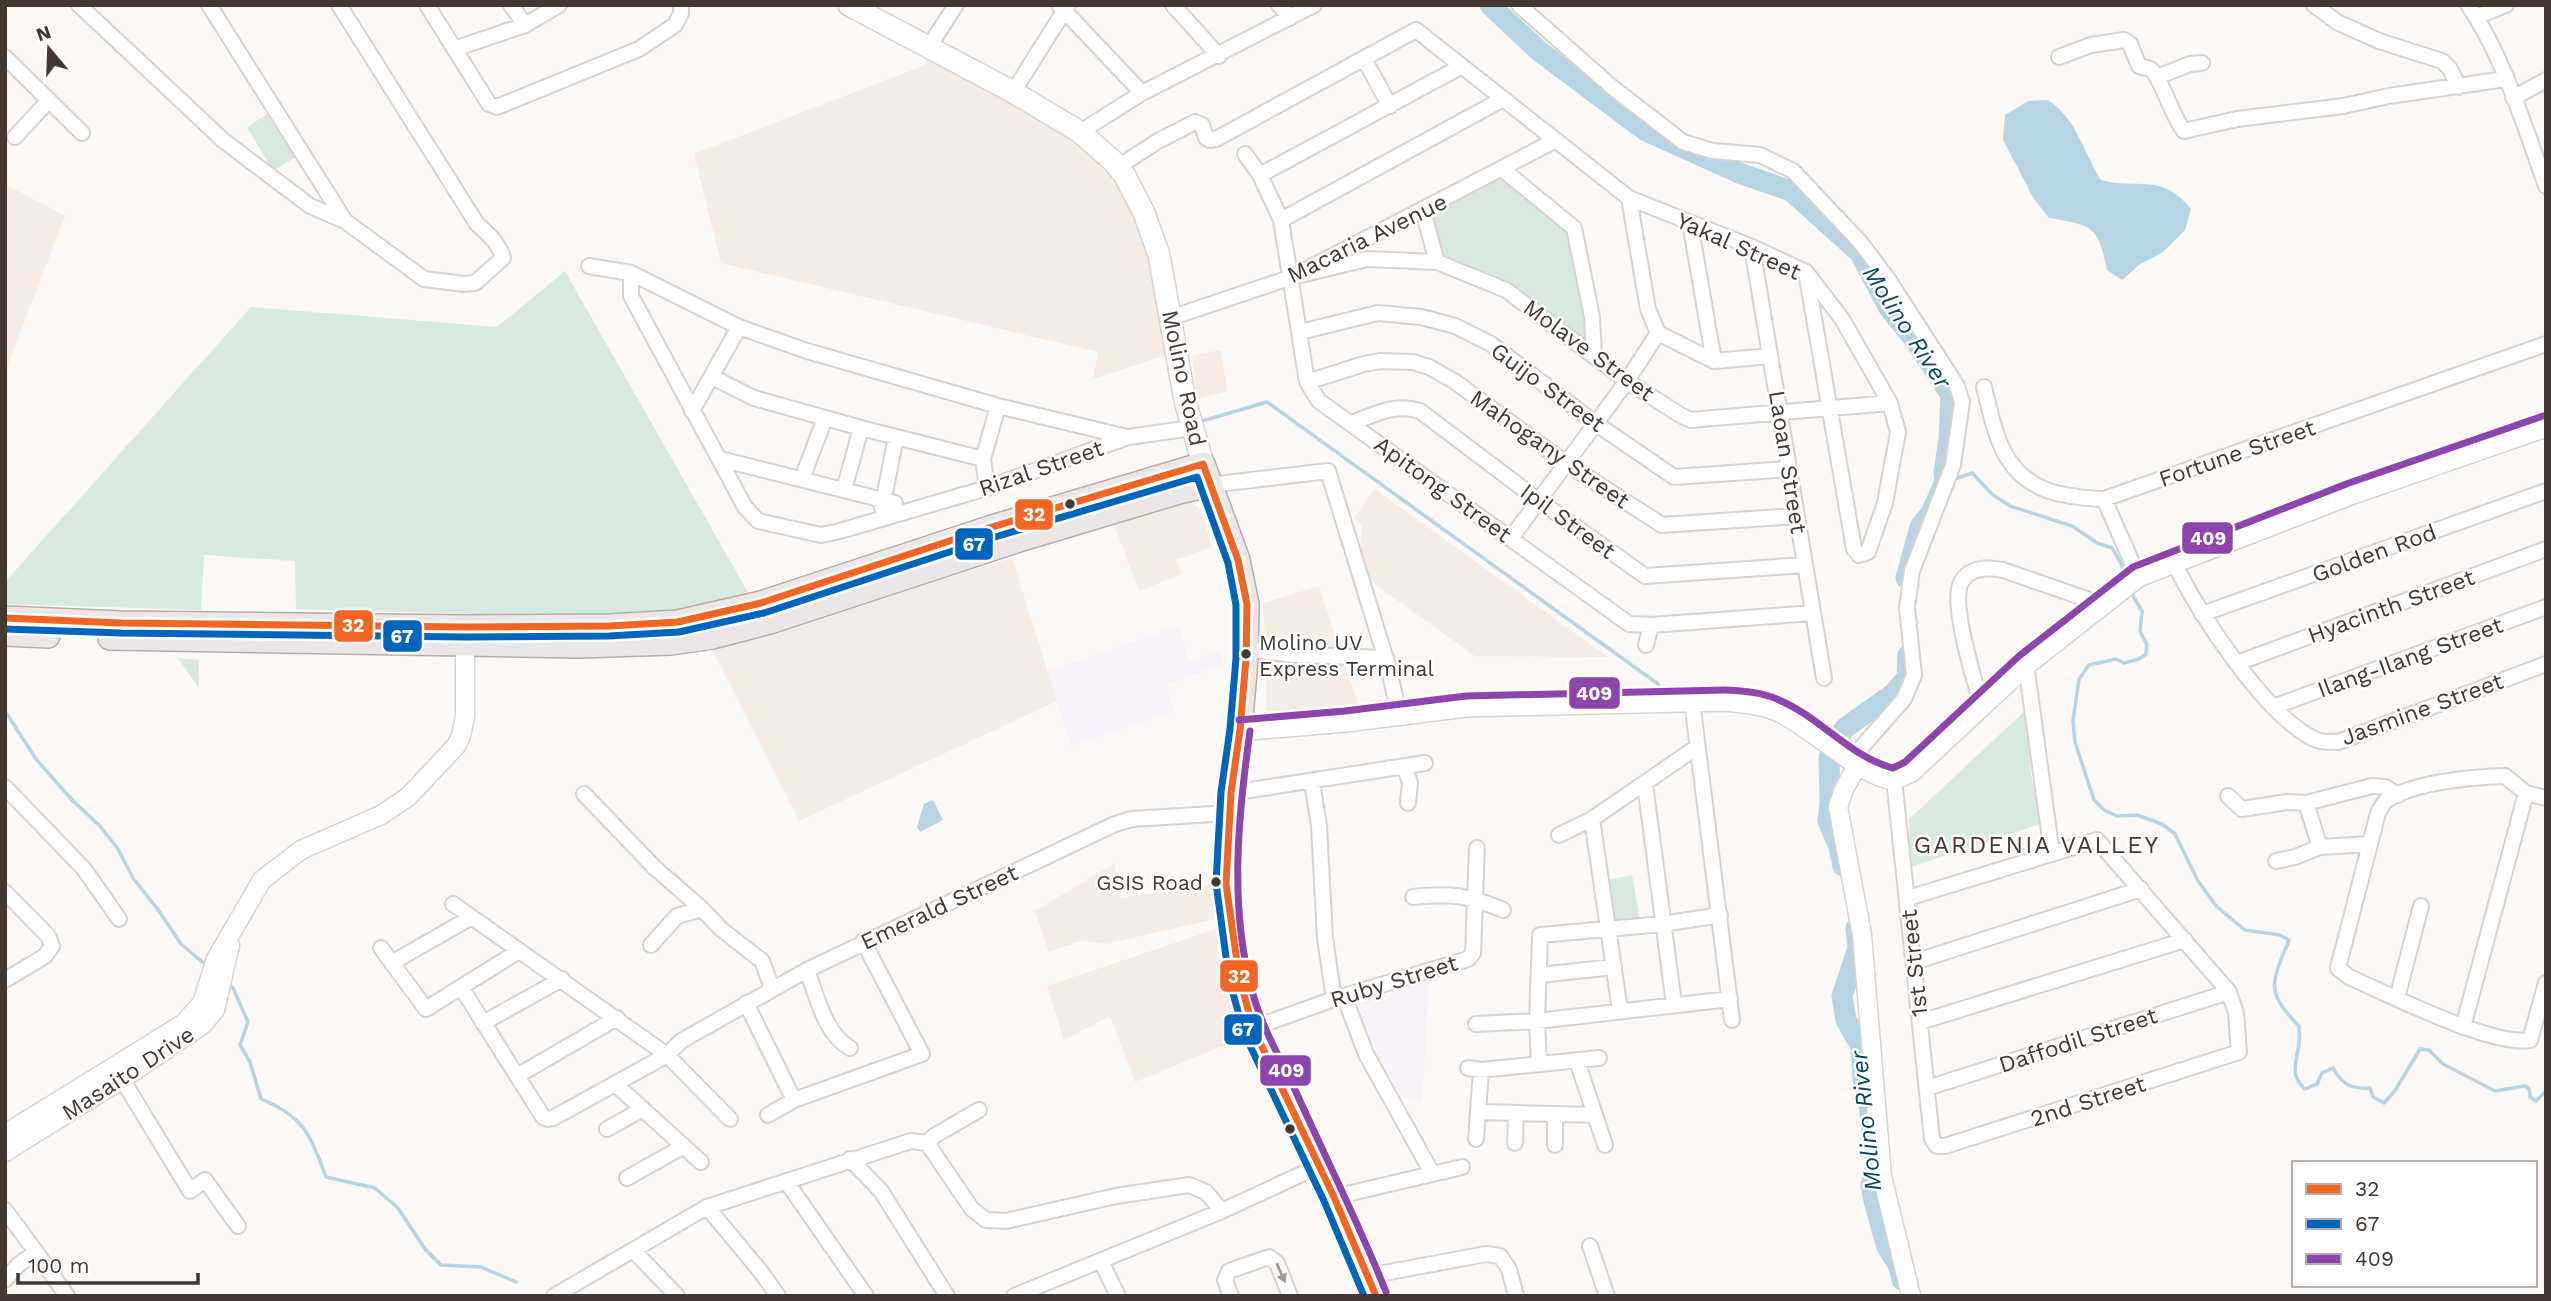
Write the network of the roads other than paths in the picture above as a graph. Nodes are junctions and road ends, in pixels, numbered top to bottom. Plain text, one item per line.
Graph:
1 (79, 5) edge
2 (209, 5) edge
3 (339, 5) edge
4 (426, 5) edge
5 (511, 5) edge
6 (559, 5) edge
7 (681, 5) edge
8 (849, 5) edge
9 (956, 5) edge
10 (1173, 5) edge
11 (1279, 5) edge
12 (1314, 5) edge
13 (1519, 5) edge
14 (2314, 5) edge
15 (2506, 5) edge
16 (1064, 7) edge
17 (2472, 11) edge
18 (1290, 18) junction
19 (525, 25) junction
20 (928, 48) junction
21 (454, 49) junction
22 (1219, 56) junction
23 (5, 57) edge
24 (2059, 57) dead end
25 (1364, 59) junction
26 (2202, 63) dead end
27 (1462, 66) junction
28 (2157, 77) junction
29 (2505, 79) junction
30 (2546, 80) edge
31 (2459, 87) junction
32 (1013, 92) junction
33 (1142, 93) junction
34 (2513, 97) junction
35 (1503, 99) junction
36 (49, 100) junction
37 (1390, 106) junction
38 (1080, 132) junction
39 (82, 133) dead end
40 (15, 137) dead end
41 (1556, 140) junction
42 (1245, 154) dead end
43 (1118, 167) junction
44 (1502, 169) junction
45 (1260, 175) junction
46 (2544, 178) edge
47 (1629, 198) junction
48 (1423, 211) junction
49 (1281, 220) junction
50 (345, 221) junction
51 (1690, 223) junction
52 (1752, 247) junction
53 (1437, 262) junction
54 (589, 266) dead end
55 (1806, 272) junction
56 (631, 273) junction
57 (1292, 277) junction
58 (1170, 318) junction
59 (738, 327) junction
60 (1300, 332) junction
61 (1658, 333) junction
62 (2546, 344) edge
63 (1594, 355) junction
64 (1770, 356) junction
65 (1714, 361) junction
66 (712, 377) junction
67 (1627, 381) junction
68 (1307, 382) junction
69 (1984, 387) dead end
70 (1890, 403) junction
71 (998, 405) junction
72 (1828, 409) junction
73 (692, 411) junction
74 (1779, 413) junction
75 (825, 418) junction
76 (1352, 423) junction
77 (1595, 423) junction
78 (861, 428) junction
79 (1192, 428) junction
80 (2545, 429) edge
81 (896, 437) junction
82 (1128, 437) junction
83 (720, 459) junction
84 (983, 459) junction
85 (1567, 464) junction
86 (1789, 469) junction
87 (1207, 474) junction
88 (802, 479) junction
89 (987, 488) junction
90 (844, 490) junction
91 (2546, 491) edge
92 (2104, 499) junction
93 (885, 500) junction
94 (1538, 500) junction
95 (894, 515) junction
96 (1797, 516) junction
97 (879, 520) junction
98 (1511, 538) junction
99 (2546, 549) edge
100 (2174, 562) junction
101 (1805, 565) junction
102 (2121, 589) junction
103 (2546, 607) edge
104 (1813, 613) junction
105 (2202, 614) junction
106 (5, 618) edge
107 (1651, 625) junction
108 (5, 634) edge
109 (465, 636) junction
110 (1646, 645) dead end
111 (1246, 649) junction
112 (1386, 657) junction
113 (2237, 663) junction
114 (2026, 664) junction
115 (2546, 664) edge
116 (1824, 678) dead end
117 (1692, 701) junction
118 (1981, 704) junction
119 (2273, 707) junction
120 (1399, 715) junction
121 (1240, 730) junction
122 (1697, 747) junction
123 (1425, 763) dead end
124 (1858, 763) junction
125 (1405, 767) junction
126 (1894, 779) junction
127 (1312, 782) junction
128 (1645, 784) junction
129 (5, 787) edge
130 (2526, 793) junction
131 (584, 794) dead end
132 (2398, 795) junction
133 (2228, 796) dead end
134 (2546, 798) edge
135 (1231, 803) junction
136 (1408, 803) dead end
137 (2306, 803) junction
138 (1592, 819) junction
139 (1559, 835) dead end
140 (2370, 844) junction
141 (2320, 847) junction
142 (1478, 848) dead end
143 (2052, 854) junction
144 (2276, 861) dead end
145 (2141, 889) junction
146 (5, 892) edge
147 (1413, 897) dead end
148 (1476, 898) junction
149 (1908, 898) junction
150 (453, 904) dead end
151 (2421, 906) dead end
152 (702, 909) junction
153 (1503, 910) dead end
154 (1720, 915) junction
155 (470, 918) junction
156 (119, 919) dead end
157 (1663, 924) junction
158 (1608, 928) junction
159 (2185, 940) junction
160 (863, 942) junction
161 (651, 945) dead end
162 (381, 948) dead end
163 (519, 951) junction
164 (393, 962) junction
165 (1914, 962) junction
166 (1614, 967) junction
167 (807, 970) junction
168 (1539, 975) junction
169 (6, 979) edge
170 (562, 979) junction
171 (2546, 983) edge
172 (215, 984) junction
173 (461, 987) junction
174 (772, 988) junction
175 (2230, 992) junction
176 (1339, 997) junction
177 (2398, 998) junction
178 (1730, 999) junction
179 (746, 1003) junction
180 (1674, 1004) junction
181 (1620, 1010) junction
182 (617, 1018) junction
183 (1732, 1020) dead end
184 (1537, 1021) junction
185 (1920, 1022) junction
186 (483, 1023) junction
187 (1476, 1024) dead end
188 (2463, 1027) junction
189 (1253, 1028) junction
190 (850, 1048) dead end
191 (667, 1055) junction
192 (1599, 1058) dead end
193 (1577, 1060) junction
194 (1539, 1064) junction
195 (517, 1076) junction
196 (122, 1079) junction
197 (615, 1084) junction
198 (1927, 1088) junction
199 (794, 1100) junction
200 (643, 1109) junction
201 (979, 1110) dead end
202 (1479, 1112) junction
203 (1516, 1114) junction
204 (1556, 1114) junction
205 (768, 1115) dead end
206 (1595, 1115) junction
207 (730, 1119) dead end
208 (607, 1129) dead end
209 (5, 1134) edge
210 (1476, 1139) dead end
211 (927, 1143) junction
212 (1515, 1143) dead end
213 (1555, 1145) dead end
214 (1605, 1145) dead end
215 (684, 1146) junction
216 (1937, 1146) joint
217 (5, 1152) edge
218 (850, 1159) junction
219 (701, 1162) dead end
220 (1319, 1166) junction
221 (1462, 1167) dead end
222 (1432, 1173) junction
223 (627, 1178) dead end
224 (786, 1181) junction
225 (1334, 1197) junction
226 (706, 1207) junction
227 (5, 1210) edge
228 (1222, 1211) junction
229 (239, 1226) dead end
230 (1590, 1246) dead end
231 (633, 1250) junction
232 (36, 1252) junction
233 (1101, 1261) junction
234 (5, 1280) edge
235 (1372, 1286) edge
236 (575, 1291) edge
237 (64, 1295) edge
238 (554, 1296) edge
239 (677, 1296) edge
240 (778, 1296) edge
241 (866, 1296) edge
242 (947, 1296) edge
243 (1014, 1296) edge
244 (1118, 1296) edge
245 (1231, 1296) edge
246 (1290, 1296) edge
247 (1516, 1296) edge
248 (1607, 1296) edge
249 (1911, 1296) edge

1 - 50 street
2 - 50 street
3 - 50 street
4 - 21 street
5 - 19 street
6 - 19 street
7 - 21 street
8 - 20 main road, Molino Road
9 - 20 street
10 - 22 street
11 - 18 street
12 - 18 street
13 - 124 street
14 - 31 street
15 - 17 street
16 - 32 street
16 - 33 street
17 - 29 street
18 - 22 street
19 - 21 street
20 - 32 main road, Molino Road
22 - 33 street
23 - 36 street
24 - 28 street
25 - 27 street, Yakal Street
25 - 37 street
25 - 43 street
26 - 28 street
27 - 35 street, Yakal Street
27 - 37 street
28 - 31 street
29 - 31 street
29 - 34 street
30 - 34 street
32 - 38 main road, Molino Road
33 - 38 street
34 - 46 street
35 - 41 street, Yakal Street
35 - 49 street
36 - 39 street
36 - 40 street
37 - 45 street
38 - 43 main road, Molino Road
41 - 44 street, Macaria Avenue
41 - 47 street, Yakal Street
42 - 45 street
43 - 58 main road, Molino Road
44 - 48 street, Macaria Avenue
44 - 63 street
45 - 49 street
47 - 51 street, Yakal Street
47 - 61 street
48 - 53 street
48 - 57 street, Macaria Avenue
49 - 57 street
51 - 52 street, Yakal Street
51 - 65 street
52 - 55 street, Yakal Street
52 - 64 street, Laoan Street
53 - 57 street, Molave Street
53 - 63 street, Molave Street
54 - 56 street, Rizal Street
55 - 70 street, Yakal Street
55 - 72 street
56 - 59 street, Rizal Street
56 - 73 street, Rizal Street
57 - 58 street, Macaria Avenue
57 - 60 street
58 - 79 main road, Molino Road
59 - 66 street
59 - 71 street, Rizal Street
60 - 68 street
60 - 77 street, Guijo Street
61 - 65 street
61 - 67 street
62 - 92 street, Fortune Street
63 - 67 street, Molave Street
64 - 65 street
64 - 74 street, Laoan Street
66 - 73 street
66 - 75 street
67 - 74 street, Molave Street
67 - 77 street
68 - 76 street, Apitong Street
68 - 85 street, Mahogany Street
69 - 92 street, Fortune Street
70 - 72 street, Molave Street
70 - 72 street, Yakal Street
71 - 82 street, Rizal Street
71 - 84 street
72 - 74 street, Molave Street
73 - 83 street, Rizal Street
74 - 86 street, Laoan Street
75 - 78 street
75 - 88 street
76 - 94 street, Ipil Street
76 - 98 street, Apitong Street
77 - 85 street
77 - 86 street, Guijo Street
78 - 81 street
78 - 90 street
79 - 82 street
79 - 87 main road, Molino Road
80 - 100 main road
81 - 84 street
81 - 93 street
82 - 89 street, Rizal Street
83 - 88 street
83 - 97 street, Rizal Street
84 - 89 street
85 - 94 street
85 - 96 street, Mahogany Street
86 - 96 street, Laoan Street
87 - 109 main road
87 - 111 main road, Molino Road
87 - 112 street
88 - 90 street
89 - 95 street, Rizal Street
90 - 93 street
91 - 105 street, Golden Rod
92 - 102 street
93 - 95 street
93 - 97 street
94 - 98 street
94 - 101 street, Ipil Street
95 - 97 street, Rizal Street
96 - 101 street, Laoan Street
98 - 107 street, Apitong Street
99 - 113 street, Hyacinth Street
100 - 102 main road
100 - 105 street, Jasmine Street
101 - 104 street, Laoan Street
102 - 114 main road
102 - 118 street
103 - 119 street, Ilang-Ilang Street
104 - 107 street, Apitong Street
104 - 116 street, Laoan Street
105 - 113 street, Jasmine Street
106 - 109 main road
107 - 110 street
108 - 109 main road
109 - 172 street, Masaito Drive
111 - 112 street
111 - 121 main road, Molino Road
112 - 120 street
113 - 119 street, Jasmine Street
114 - 118 main road
114 - 143 street
115 - 119 street, Jasmine Street
117 - 120 main road
117 - 122 street
117 - 124 main road
118 - 126 main road
120 - 121 main road
121 - 135 main road, Molino Road
122 - 128 street
122 - 154 street
123 - 125 street, Emerald Street
124 - 126 main road
124 - 249 street
125 - 127 street, Emerald Street
125 - 136 street
126 - 149 street, 1st Street
127 - 135 street, Emerald Street
127 - 176 street
128 - 138 street
128 - 157 street
129 - 156 street
130 - 132 street
130 - 134 street
130 - 188 street
131 - 152 street
132 - 137 street
132 - 140 street
133 - 137 street
135 - 160 street, Emerald Street
135 - 189 main road, Molino Road
137 - 141 street
138 - 139 street
138 - 158 street
140 - 141 street
140 - 177 street
141 - 144 street
142 - 148 street, Ruby Street
143 - 145 street
143 - 149 street
145 - 159 street
145 - 165 street
146 - 169 street
147 - 148 street
148 - 153 street
148 - 176 street, Ruby Street
149 - 165 street, 1st Street
150 - 155 street
151 - 177 street
152 - 161 street
152 - 174 street
154 - 157 street
154 - 178 street
155 - 163 street
155 - 164 street
157 - 158 street
157 - 180 street
158 - 166 street
158 - 168 street
159 - 175 street
159 - 185 street
160 - 167 street, Emerald Street
160 - 199 street
162 - 164 street
163 - 170 street
163 - 173 street
164 - 173 street
165 - 185 street, 1st Street
166 - 168 street
166 - 181 street
167 - 174 street, Emerald Street
167 - 190 street
168 - 184 street
170 - 182 street
170 - 186 street
171 - 188 street
172 - 196 street, Masaito Drive
172 - 209 street, Masaito Drive
173 - 186 street
174 - 179 street, Emerald Street
175 - 198 street, Daffodil Street
175 - 216 street, 2nd Street
176 - 189 street, Ruby Street
176 - 222 street
177 - 188 street
178 - 180 street
178 - 183 street
179 - 191 street, Emerald Street
179 - 199 street
180 - 181 street
181 - 184 street
182 - 191 street
182 - 195 street
184 - 187 street
184 - 194 street
185 - 198 street, 1st Street
186 - 195 street
189 - 220 main road, Molino Road
191 - 197 street, Emerald Street
191 - 207 street
192 - 193 street
193 - 194 street
193 - 206 street
194 - 202 street
195 - 197 street, Emerald Street
196 - 217 street, Masaito Drive
196 - 229 street
197 - 200 street
198 - 216 street, 1st Street
199 - 205 street
200 - 208 street
200 - 215 street
201 - 211 street
202 - 203 street
202 - 210 street
203 - 204 street
203 - 212 street
204 - 206 street
204 - 213 street
206 - 214 street
211 - 218 street
211 - 228 street
215 - 219 street
215 - 223 street
218 - 224 street
218 - 242 street
220 - 225 main road, Molino Road
220 - 228 street
221 - 222 street
222 - 225 street
224 - 226 street
224 - 241 street
225 - 235 main road, Molino Road
226 - 231 street
226 - 240 street
227 - 232 street
228 - 233 street
230 - 248 street
231 - 236 street
231 - 239 street
232 - 234 street
232 - 237 street
233 - 243 street
233 - 244 street
235 - 247 street
236 - 238 street
245 -> 246 street

